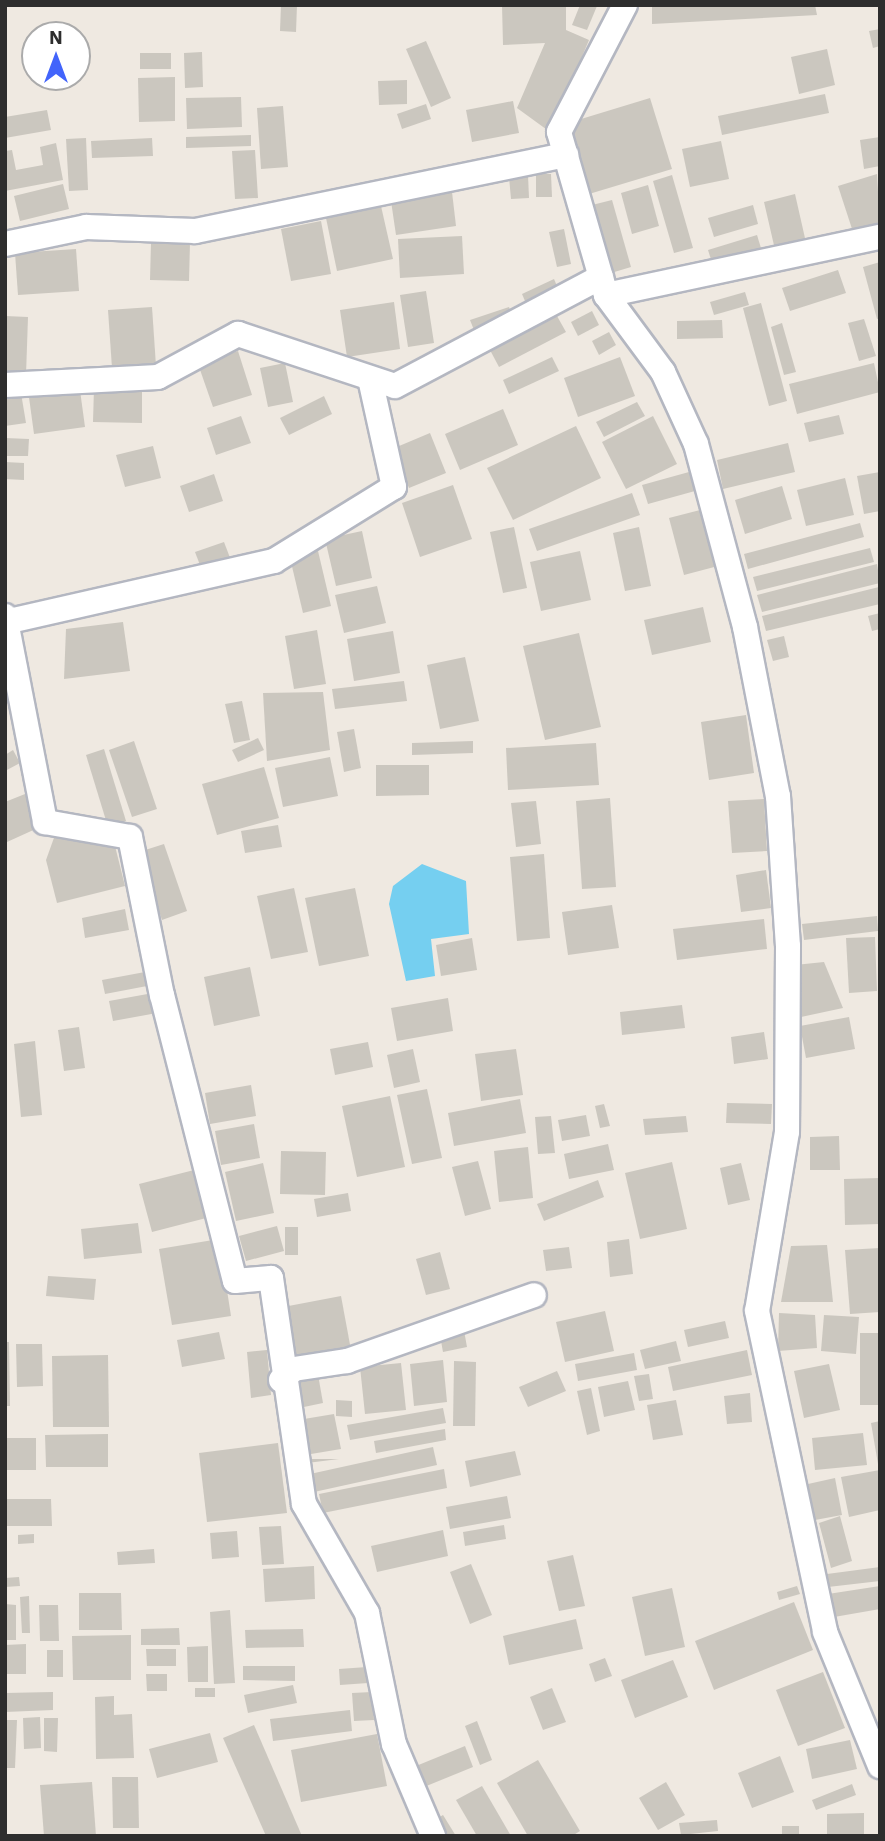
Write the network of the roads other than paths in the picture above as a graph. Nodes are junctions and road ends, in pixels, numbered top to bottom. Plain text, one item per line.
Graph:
1 (625, 5) edge
2 (565, 155) junction
3 (880, 237) edge
4 (5, 244) edge
5 (604, 286) junction
6 (370, 379) junction
7 (5, 385) edge
8 (6, 620) edge
9 (534, 1295) dead end
10 (281, 1380) junction
11 (880, 1766) edge
12 (433, 1836) edge

1 - 2 street
2 - 4 street
2 - 5 street
3 - 5 street
5 - 6 street
5 - 11 street
6 - 7 street
6 - 8 street
8 - 10 street
9 - 10 street
10 - 12 street

